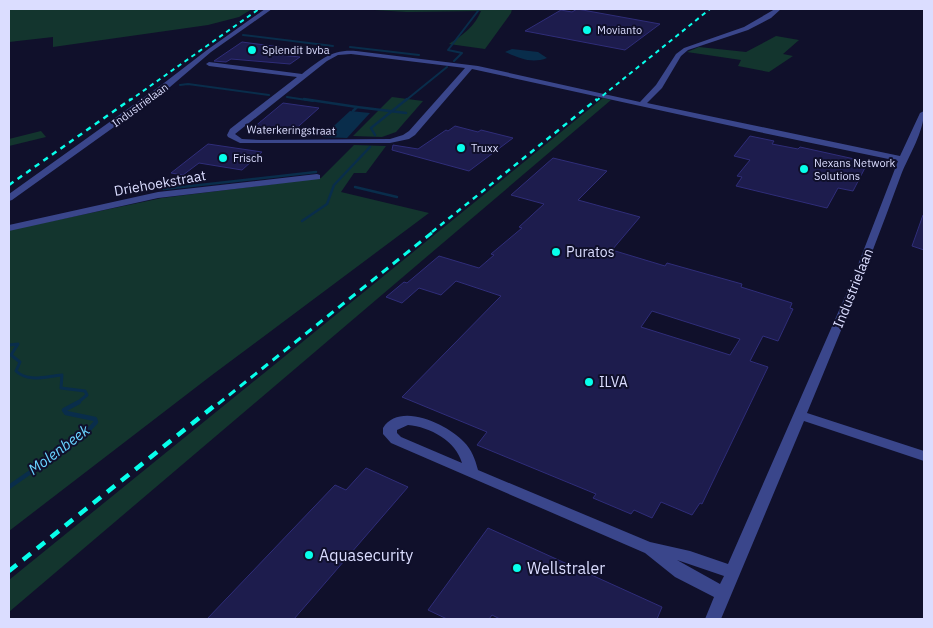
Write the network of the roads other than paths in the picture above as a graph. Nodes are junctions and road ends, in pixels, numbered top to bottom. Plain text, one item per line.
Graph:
1 (269, 9) edge
2 (778, 9) edge
3 (208, 64) dead end
4 (470, 67) junction
5 (303, 76) junction
6 (642, 104) junction
7 (924, 113) edge
8 (903, 159) junction
9 (317, 177) dead end
10 (9, 198) edge
11 (9, 228) edge
12 (799, 415) junction
13 (924, 456) edge
14 (472, 472) junction
15 (648, 548) junction
16 (732, 572) junction
17 (724, 594) junction
18 (714, 619) edge

1 - 10 street, Industrielaan
2 - 6 street
3 - 5 street
4 - 5 street, Waterkeringstraat
4 - 5 street, Waterkeringstraat
4 - 6 street, Waterkeringstraat
6 - 8 street
7 - 8 street, Industrielaan
8 - 12 street, Industrielaan
9 - 11 street, Driehoekstraat
12 - 13 street
12 - 16 street, Industrielaan
14 - 14 street
14 - 15 street
15 - 16 street
15 - 17 street
16 - 17 street, Industrielaan
17 - 18 street, Industrielaan

